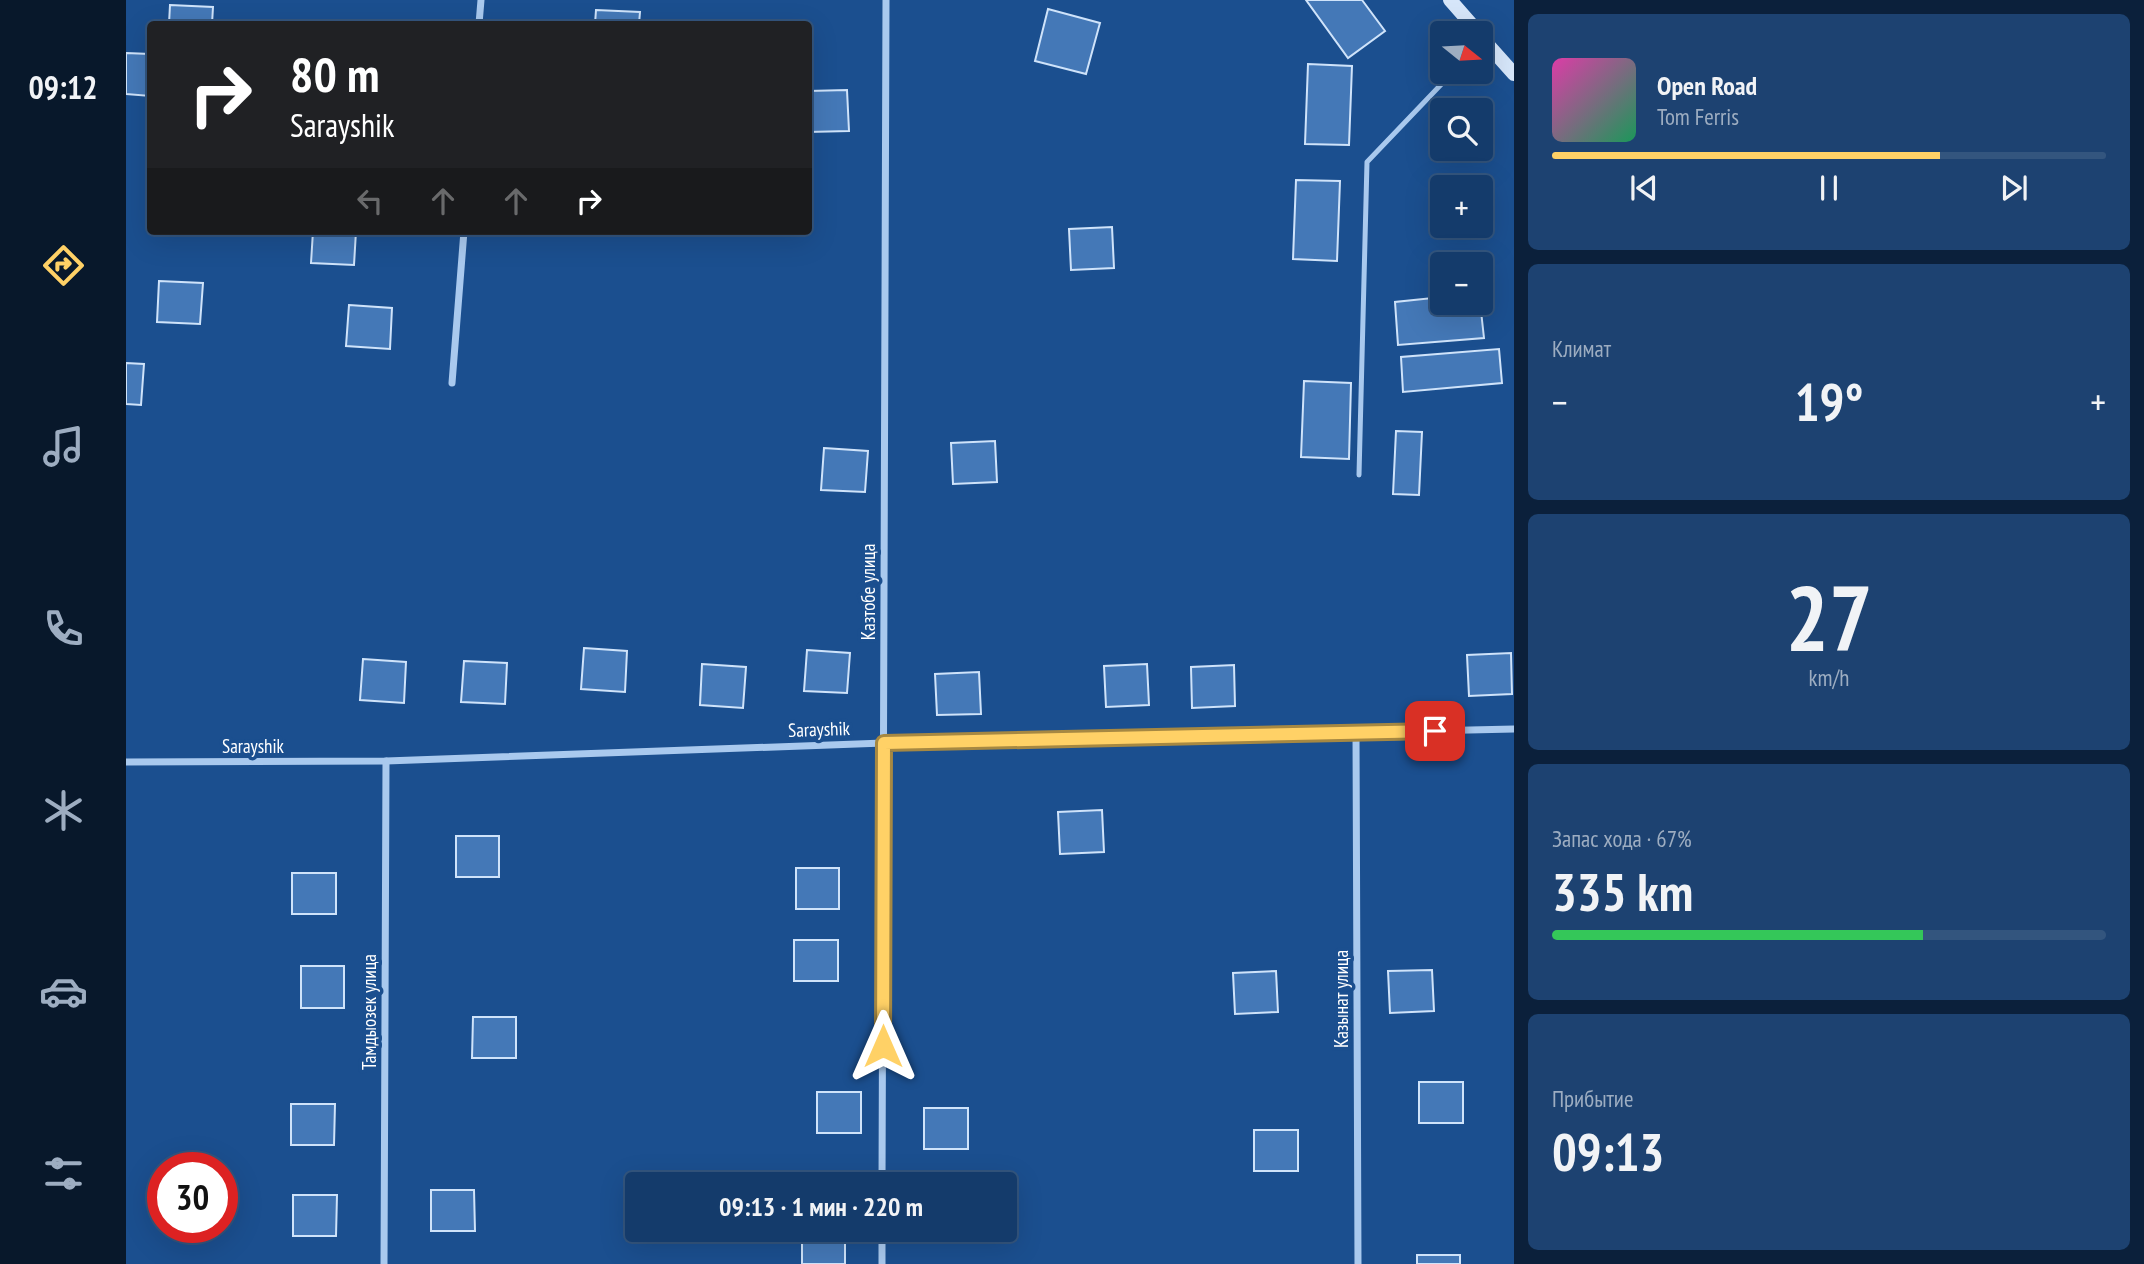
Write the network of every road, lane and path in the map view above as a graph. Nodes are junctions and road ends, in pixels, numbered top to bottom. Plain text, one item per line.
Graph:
1 (481, 0) edge
2 (886, 0) edge
3 (1450, 0) edge
4 (479, 21) edge
5 (1467, 21) edge
6 (1493, 51) edge
7 (1514, 74) edge
8 (1442, 84) edge
9 (464, 235) edge
10 (452, 383) dead end
11 (1359, 475) dead end
12 (1514, 729) edge
13 (1356, 733) junction
14 (884, 743) junction
15 (386, 761) junction
16 (126, 762) edge
17 (882, 1172) edge
18 (882, 1242) edge
19 (384, 1264) edge
20 (881, 1264) edge
21 (1359, 1264) edge

1 - 4 street
2 - 14 street, Казтобе улица
3 - 5 main road
6 - 7 main road
8 - 11 lane
9 - 10 street
12 - 13 street, Sarayshik
13 - 14 street, Sarayshik
13 - 21 street, Казынат улица
14 - 15 street, Sarayshik
14 - 17 street, Казтобе улица
15 - 16 street, Sarayshik
15 - 19 street, Тамдыозек улица
18 - 20 street

